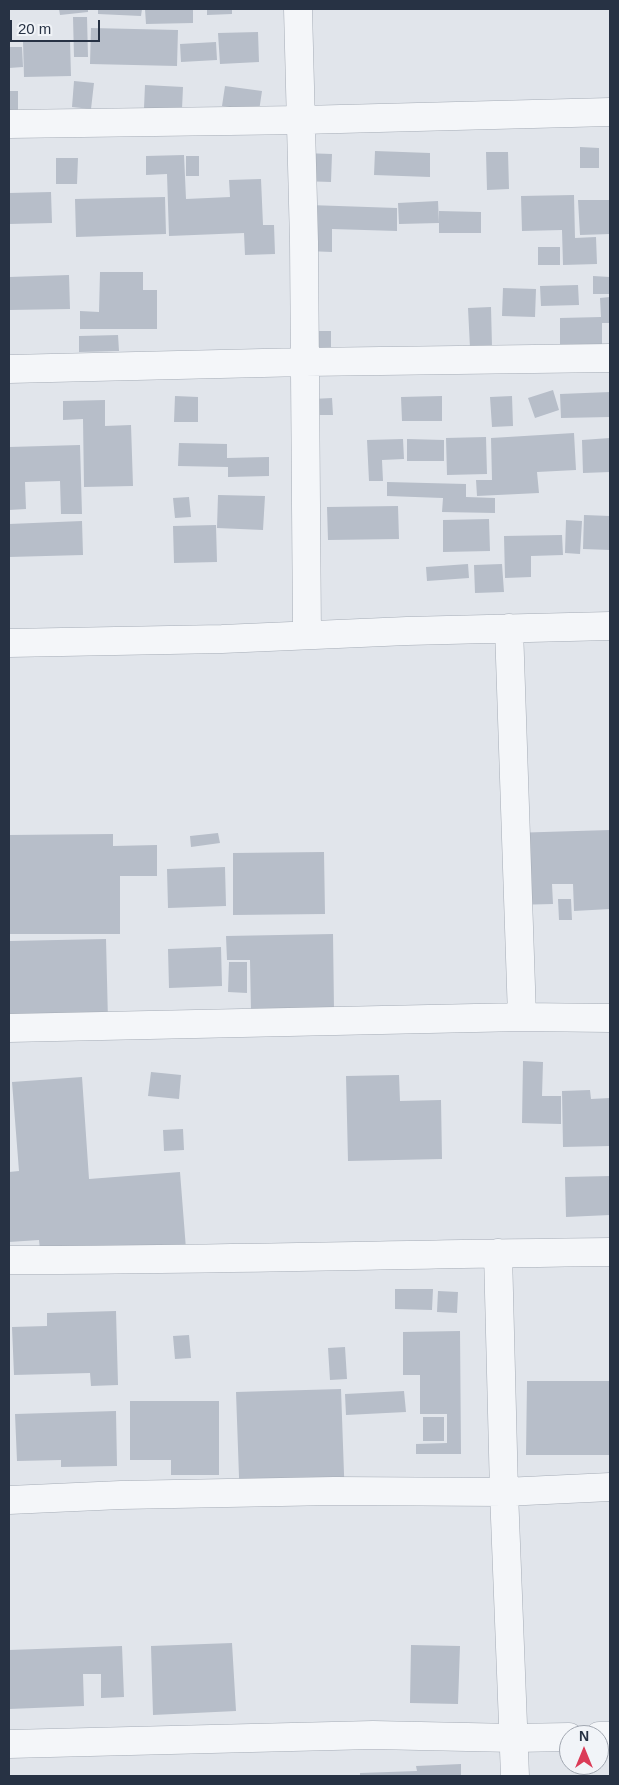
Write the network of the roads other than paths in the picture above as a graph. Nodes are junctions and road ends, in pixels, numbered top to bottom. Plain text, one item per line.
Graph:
1 (298, 9) edge
2 (610, 112) edge
3 (302, 120) junction
4 (9, 124) edge
5 (610, 358) edge
6 (305, 362) junction
7 (9, 369) edge
8 (610, 626) edge
9 (509, 628) junction
10 (307, 636) junction
11 (9, 643) edge
12 (522, 1017) junction
13 (610, 1018) edge
14 (9, 1028) edge
15 (610, 1252) edge
16 (498, 1253) junction
17 (9, 1260) edge
18 (610, 1487) edge
19 (504, 1492) junction
20 (9, 1500) edge
21 (559, 1737) edge
22 (514, 1738) junction
23 (9, 1744) edge
24 (515, 1776) edge

1 - 3 street
2 - 3 street
3 - 4 street
3 - 6 street
5 - 6 street
6 - 7 street
6 - 10 street
8 - 9 street
9 - 10 street
9 - 12 street
10 - 11 street
12 - 13 street
12 - 14 street
15 - 16 street
16 - 17 street
16 - 19 street
18 - 19 street
19 - 20 street
19 - 22 street
21 - 22 street
22 - 23 street
22 - 24 street

